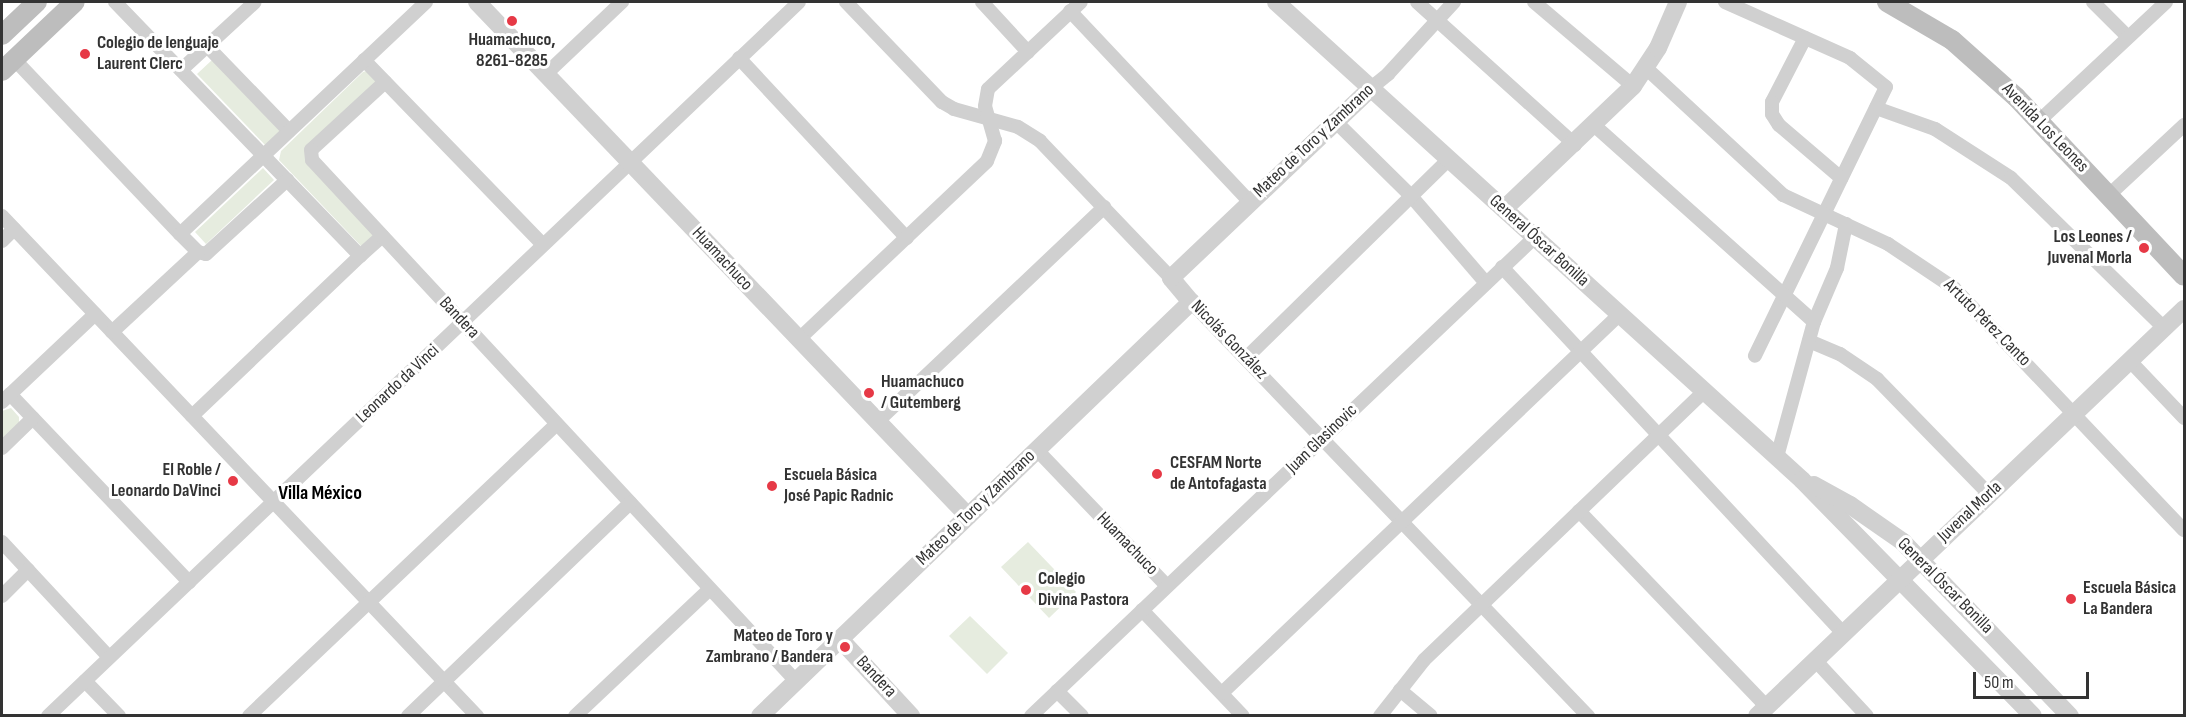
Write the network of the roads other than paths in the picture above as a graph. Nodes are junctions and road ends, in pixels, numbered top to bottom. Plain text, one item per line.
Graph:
1 (37, 2) edge
2 (75, 2) edge
3 (115, 2) edge
4 (255, 2) edge
5 (426, 2) edge
6 (477, 2) edge
7 (622, 2) edge
8 (799, 2) edge
9 (846, 2) edge
10 (982, 2) edge
11 (1276, 2) edge
12 (1417, 2) edge
13 (1454, 2) edge
14 (1534, 2) edge
15 (1678, 2) edge
16 (1725, 2) edge
17 (1887, 2) edge
18 (2093, 2) edge
19 (2166, 2) edge
20 (1076, 6) edge
21 (1437, 20) junction
22 (2, 35) edge
23 (2128, 37) junction
24 (1805, 38) junction
25 (207, 46) junction
26 (1028, 52) junction
27 (739, 58) junction
28 (364, 60) junction
29 (8, 65) edge
30 (1646, 68) junction
31 (181, 70) junction
32 (546, 74) junction
33 (386, 82) junction
34 (1633, 86) junction
35 (1371, 88) junction
36 (1876, 108) junction
37 (989, 119) junction
38 (1334, 120) junction
39 (2039, 121) junction
40 (2184, 124) edge
41 (1595, 126) junction
42 (289, 131) junction
43 (1575, 145) junction
44 (264, 155) junction
45 (1449, 159) junction
46 (630, 163) junction
47 (1841, 178) junction
48 (287, 180) junction
49 (2109, 195) junction
50 (1411, 196) junction
51 (1249, 201) junction
52 (1104, 207) junction
53 (1504, 209) junction
54 (1825, 215) junction
55 (2, 216) edge
56 (1846, 224) junction
57 (14, 229) junction
58 (180, 234) junction
59 (382, 236) junction
60 (1535, 237) junction
61 (907, 238) junction
62 (2, 241) edge
63 (543, 246) junction
64 (198, 252) junction
65 (360, 256) junction
66 (1502, 267) junction
67 (2184, 276) edge
68 (1171, 278) junction
69 (1486, 283) junction
70 (1783, 297) junction
71 (1191, 302) junction
72 (2184, 309) edge
73 (95, 314) junction
74 (1620, 314) junction
75 (1814, 322) junction
76 (463, 323) junction
77 (2164, 328) junction
78 (112, 332) junction
79 (798, 340) junction
80 (1809, 341) junction
81 (1581, 352) junction
82 (1755, 356) dead end
83 (1246, 358) junction
84 (2130, 361) junction
85 (1705, 391) junction
86 (6, 398) edge
87 (2075, 412) junction
88 (192, 416) junction
89 (33, 418) junction
90 (2184, 418) edge
91 (877, 422) junction
92 (557, 424) junction
93 (1659, 435) junction
94 (1324, 437) junction
95 (2, 448) edge
96 (1037, 450) junction
97 (1777, 457) junction
98 (1802, 480) junction
99 (1989, 494) junction
100 (273, 501) junction
101 (630, 503) junction
102 (1579, 511) junction
103 (968, 516) junction
104 (1403, 521) junction
105 (2184, 530) edge
106 (2, 542) edge
107 (1920, 559) junction
108 (28, 570) junction
109 (1898, 580) junction
110 (189, 582) junction
111 (1167, 586) junction
112 (711, 589) junction
113 (2, 596) edge
114 (368, 601) junction
115 (1481, 604) junction
116 (1142, 610) junction
117 (1843, 633) junction
118 (840, 639) junction
119 (109, 657) junction
120 (1815, 660) junction
121 (85, 681) junction
122 (444, 681) junction
123 (796, 681) junction
124 (1400, 690) junction
125 (1057, 691) junction
126 (1222, 693) junction
127 (1762, 711) edge
128 (48, 716) edge
129 (119, 716) edge
130 (249, 716) edge
131 (408, 716) edge
132 (477, 716) edge
133 (575, 716) edge
134 (760, 716) edge
135 (911, 716) edge
136 (1031, 716) edge
137 (1082, 716) edge
138 (1243, 716) edge
139 (1380, 716) edge
140 (1431, 716) edge
141 (1588, 716) edge
142 (1867, 716) edge
143 (2033, 716) edge
144 (2070, 716) edge

1 - 22 main road
2 - 29 main road
3 - 31 street
4 - 25 street
5 - 28 street
6 - 32 street, Huamachuco
7 - 32 street
8 - 27 street, Leonardo da Vinci
9 - 37 street, Nicolás González
10 - 26 street
11 - 35 street, General Óscar Bonilla
12 - 21 street
13 - 21 street, Mateo de Toro y Zambrano
14 - 34 street
15 - 30 street
16 - 24 street
17 - 39 main road, Avenida Los Leones
18 - 23 street
19 - 23 street
20 - 26 street
20 - 51 street
21 - 35 street, Mateo de Toro y Zambrano
21 - 43 street
23 - 39 street
24 - 36 street
24 - 47 street
25 - 31 street
25 - 42 street
26 - 37 street
27 - 46 street, Leonardo da Vinci
27 - 61 street
28 - 33 street
28 - 42 street
29 - 58 street
30 - 34 street
30 - 54 street, Artuto Pérez Canto
31 - 44 street
32 - 46 street, Huamachuco
33 - 59 street, Bandera
33 - 63 street
34 - 41 street
35 - 38 street, Mateo de Toro y Zambrano
35 - 45 street, General Óscar Bonilla
36 - 47 street
36 - 77 street
37 - 52 street, Nicolás González
37 - 61 street
38 - 50 street
38 - 51 street, Mateo de Toro y Zambrano
39 - 49 main road, Avenida Los Leones
40 - 49 street
41 - 43 street
41 - 70 street
42 - 44 street
43 - 53 street
44 - 48 street
44 - 58 street
45 - 50 street
45 - 53 street, General Óscar Bonilla
46 - 63 street, Leonardo da Vinci
46 - 79 street, Huamachuco
47 - 54 street
48 - 64 street
48 - 65 street
49 - 67 main road, Avenida Los Leones
50 - 69 street
50 - 83 street
51 - 68 street, Mateo de Toro y Zambrano
52 - 68 street, Nicolás González
52 - 91 street
53 - 60 street, General Óscar Bonilla
54 - 56 street, Artuto Pérez Canto
54 - 70 street
55 - 57 street
56 - 75 street
56 - 87 street, Artuto Pérez Canto
57 - 62 street
57 - 73 street
58 - 64 street
59 - 65 street
59 - 76 street, Bandera
60 - 66 street, Juan Glasinovic
60 - 74 street, General Óscar Bonilla
61 - 79 street
63 - 76 street, Leonardo da Vinci
64 - 78 street
65 - 88 street
66 - 69 street, Juan Glasinovic
66 - 81 street
68 - 71 street, Nicolás González
69 - 94 street, Juan Glasinovic
70 - 75 street
70 - 82 street
71 - 83 street, Nicolás González
71 - 96 street, Mateo de Toro y Zambrano
72 - 77 street, Juvenal Morla
73 - 78 street
73 - 86 street
74 - 81 street
74 - 85 street, General Óscar Bonilla
75 - 80 street
76 - 92 street, Bandera
76 - 100 street, Leonardo da Vinci
77 - 84 street, Juvenal Morla
78 - 88 street
79 - 91 street, Huamachuco
80 - 97 street
80 - 99 street
81 - 93 street
81 - 104 street
83 - 94 street, Nicolás González
84 - 87 street, Juvenal Morla
84 - 90 street
85 - 93 street
85 - 97 street, General Óscar Bonilla
86 - 89 street
87 - 99 street, Juvenal Morla
87 - 105 street, Artuto Pérez Canto
88 - 100 street
89 - 95 street
89 - 110 street
91 - 103 street, Huamachuco
92 - 101 street, Bandera
92 - 114 street
93 - 102 street
93 - 117 street
94 - 104 street, Nicolás González
94 - 111 street, Juan Glasinovic
96 - 103 street, Mateo de Toro y Zambrano
96 - 111 street, Huamachuco
97 - 98 street, General Óscar Bonilla
98 - 107 street, General Óscar Bonilla
98 - 109 street, General Óscar Bonilla
99 - 107 street, Juvenal Morla
100 - 110 street, Leonardo da Vinci
100 - 114 street
101 - 112 street, Bandera
101 - 122 street
102 - 115 street
102 - 127 street
103 - 118 street, Mateo de Toro y Zambrano
104 - 115 street, Nicolás González
104 - 126 street
106 - 108 street
107 - 109 street, Juvenal Morla
107 - 144 street, General Óscar Bonilla
108 - 113 street
108 - 119 street
109 - 117 street, Juvenal Morla
109 - 143 street, General Óscar Bonilla
110 - 119 street, Leonardo da Vinci
111 - 116 street, Juan Glasinovic
112 - 123 street, Bandera
112 - 133 street
114 - 122 street
114 - 130 street
115 - 124 street
115 - 141 street, Nicolás González
116 - 125 street, Juan Glasinovic
116 - 126 street
117 - 120 street, Juvenal Morla
118 - 123 street, Mateo de Toro y Zambrano
118 - 135 street, Bandera
119 - 121 street, Leonardo da Vinci
120 - 127 street, Juvenal Morla
120 - 142 street
121 - 128 street, Leonardo da Vinci
121 - 129 street
122 - 131 street
122 - 132 street
123 - 134 street, Mateo de Toro y Zambrano
124 - 139 street
124 - 140 street
125 - 136 street, Juan Glasinovic
125 - 137 street
126 - 138 street

